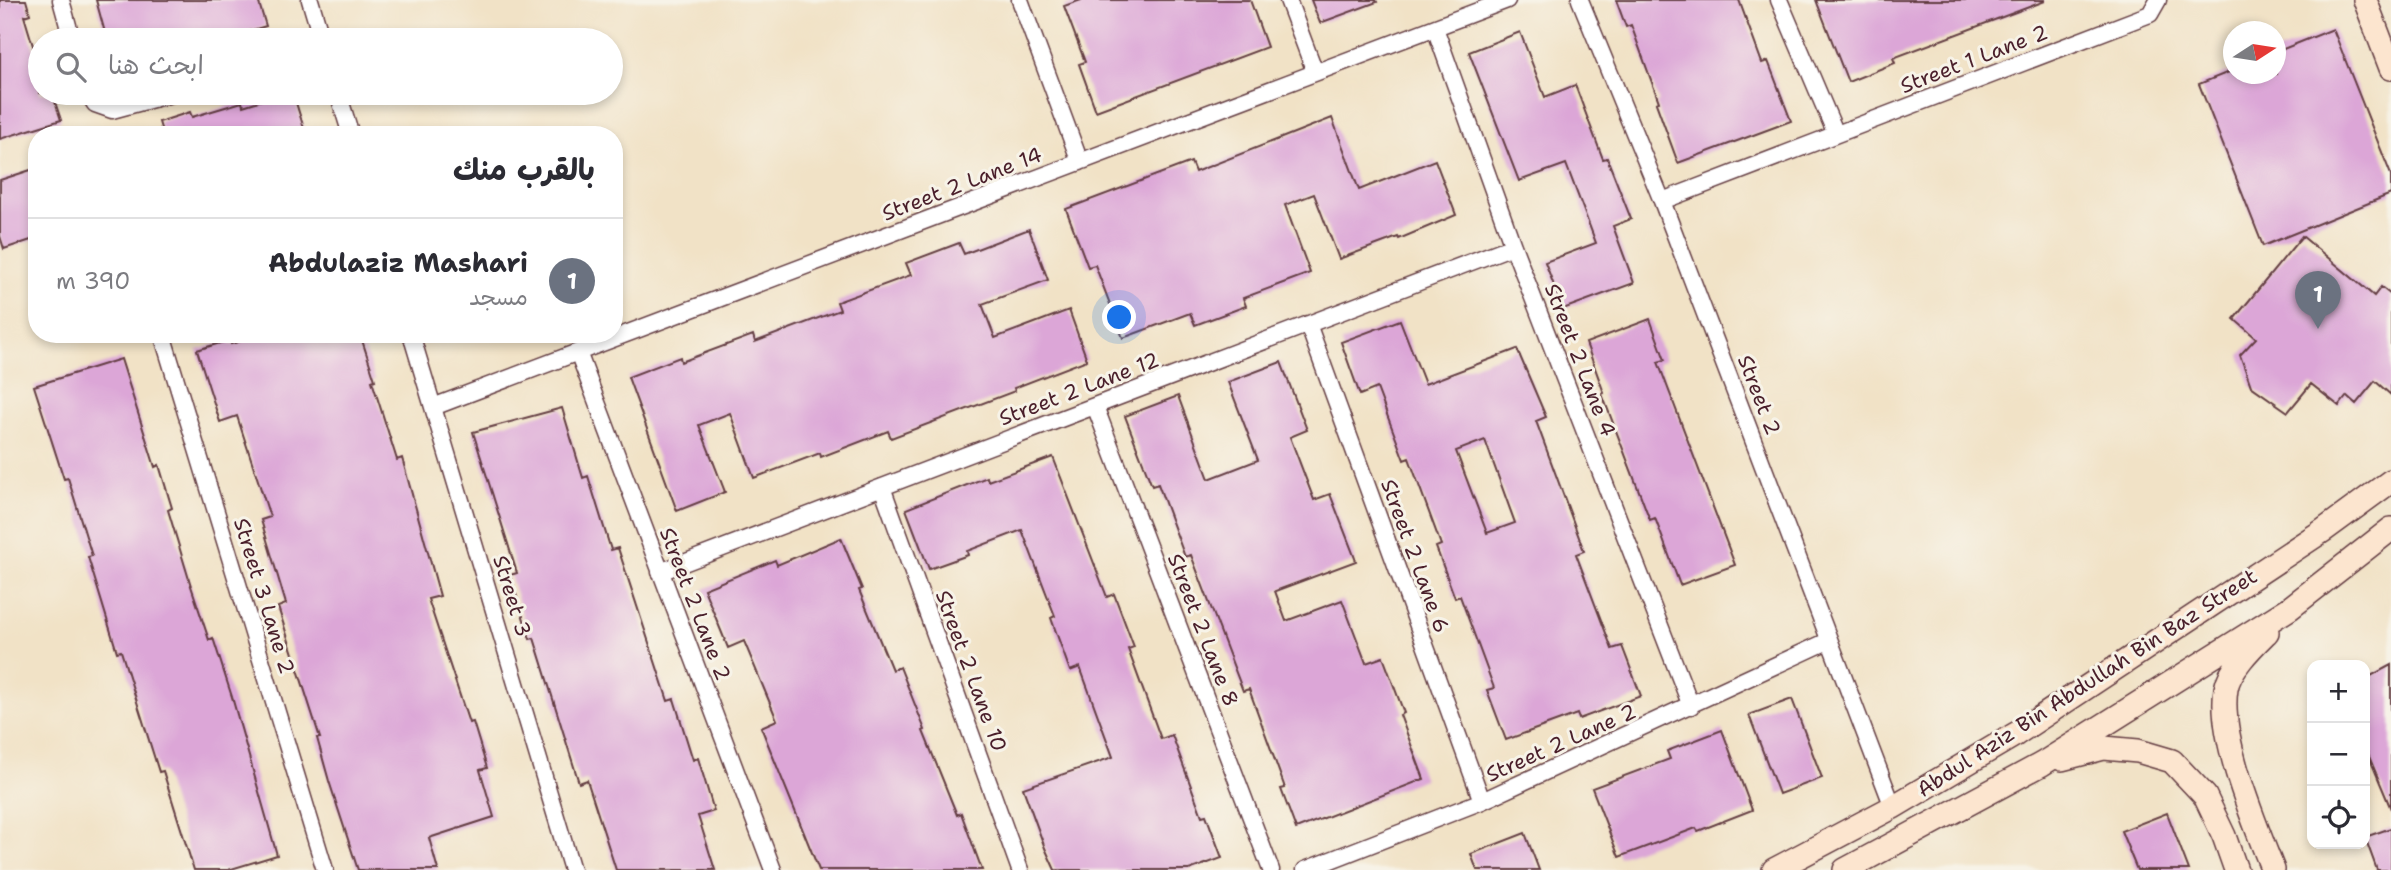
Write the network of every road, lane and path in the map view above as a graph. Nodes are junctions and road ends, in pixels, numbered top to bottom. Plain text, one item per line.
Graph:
1 (61, 0) edge
2 (310, 0) edge
3 (1020, 0) edge
4 (1288, 0) edge
5 (1507, 0) edge
6 (1580, 0) edge
7 (1779, 0) edge
8 (2158, 0) edge
9 (2365, 0) edge
10 (1435, 27) junction
11 (69, 28) edge
12 (318, 28) edge
13 (2391, 68) edge
14 (1315, 72) junction
15 (98, 105) edge
16 (131, 105) edge
17 (342, 105) edge
18 (348, 126) edge
19 (1836, 134) junction
20 (1080, 162) junction
21 (1662, 201) junction
22 (1513, 246) junction
23 (1308, 324) junction
24 (623, 335) edge
25 (165, 343) edge
26 (414, 343) edge
27 (602, 343) edge
28 (578, 352) junction
29 (1095, 406) junction
30 (433, 407) junction
31 (2391, 481) edge
32 (881, 487) junction
33 (2391, 529) edge
34 (660, 572) junction
35 (2290, 608) junction
36 (1828, 641) junction
37 (1691, 706) junction
38 (2042, 764) junction
39 (1482, 801) junction
40 (1893, 807) junction
41 (2255, 825) junction
42 (2224, 836) junction
43 (326, 870) edge
44 (572, 870) edge
45 (773, 870) edge
46 (1020, 870) edge
47 (1271, 870) edge
48 (1305, 870) edge
49 (1774, 870) edge
50 (1845, 870) edge
51 (2236, 870) edge
52 (2273, 870) edge

1 - 11 street
2 - 12 street
3 - 20 street
4 - 14 street
5 - 10 street, Street 2 Lane 14
6 - 21 street, Street 2
7 - 19 street
8 - 19 street, Street 1 Lane 2
9 - 13 street
10 - 14 street, Street 2 Lane 14
10 - 22 street, Street 2 Lane 4
14 - 20 street, Street 2 Lane 14
15 - 16 street
17 - 18 street
19 - 21 street, Street 1 Lane 2
20 - 24 street, Street 2 Lane 14
21 - 36 street, Street 2
22 - 23 street, Street 2 Lane 12
22 - 37 street, Street 2 Lane 4
23 - 29 street, Street 2 Lane 12
23 - 39 street, Street 2 Lane 6
25 - 43 street, Street 3 Lane 2
26 - 30 street, Street 3
27 - 28 street, Street 2 Lane 14
28 - 30 street, Street 2 Lane 14
28 - 34 street, Street 2 Lane 2
29 - 32 street, Street 2 Lane 12
29 - 47 street, Street 2 Lane 8
30 - 44 street, Street 3
31 - 40 street, Abdul Aziz Bin Abdullah Bin Baz Street
32 - 34 street, Street 2 Lane 12
32 - 46 street, Street 2 Lane 10
33 - 35 street, Abdul Aziz Bin Abdullah Bin Baz Street
34 - 45 street, Street 2 Lane 2
35 - 38 street, Abdul Aziz Bin Abdullah Bin Baz Street
35 - 41 street
36 - 37 street, Street 2 Lane 2
36 - 40 street, Street 2
37 - 39 street, Street 2 Lane 2
38 - 42 street
38 - 50 street, Abdul Aziz Bin Abdullah Bin Baz Street
39 - 48 street, Street 2 Lane 2
40 - 49 street, Abdul Aziz Bin Abdullah Bin Baz Street
41 - 42 street
41 - 52 street
42 - 51 street

